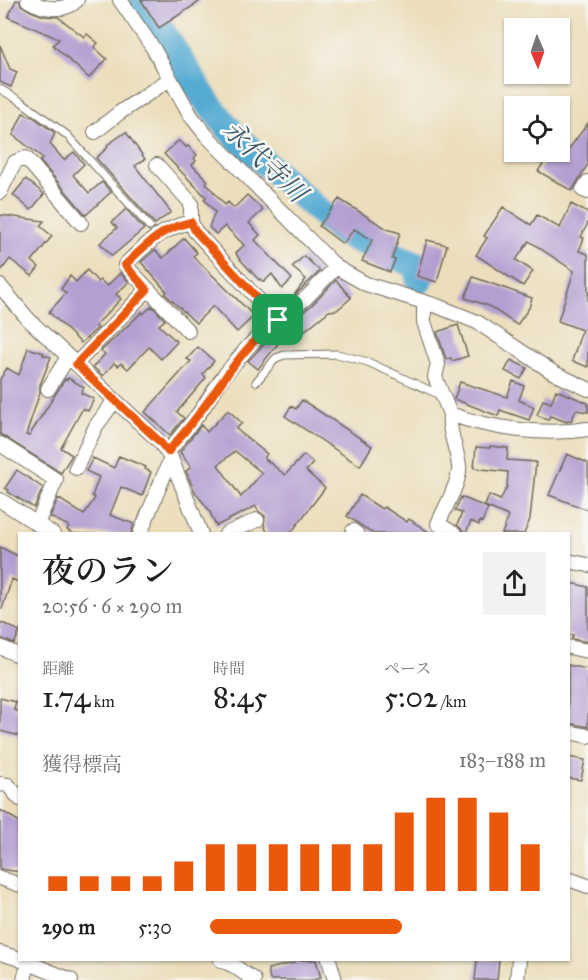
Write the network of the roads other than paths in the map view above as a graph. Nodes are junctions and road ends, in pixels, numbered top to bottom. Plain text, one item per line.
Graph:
1 (28, 0) edge
2 (77, 0) edge
3 (120, 0) edge
4 (170, 79) junction
5 (0, 89) edge
6 (95, 132) dead end
7 (157, 165) dead end
8 (588, 182) edge
9 (0, 192) edge
10 (588, 192) edge
11 (191, 222) junction
12 (81, 223) dead end
13 (150, 227) dead end
14 (336, 267) junction
15 (0, 286) edge
16 (147, 290) junction
17 (424, 303) junction
18 (278, 320) junction
19 (188, 332) dead end
20 (72, 360) junction
21 (256, 382) dead end
22 (48, 389) dead end
23 (588, 389) edge
24 (442, 397) junction
25 (115, 400) junction
26 (450, 414) junction
27 (588, 429) edge
28 (0, 444) edge
29 (170, 455) junction
30 (76, 468) dead end
31 (1, 503) edge
32 (257, 520) dead end
33 (37, 524) junction
34 (435, 529) edge
35 (50, 532) edge
36 (141, 532) edge
37 (200, 532) edge
38 (230, 532) edge
39 (570, 561) edge
40 (588, 565) edge
41 (570, 646) edge
42 (0, 647) edge
43 (588, 651) edge
44 (18, 655) edge
45 (570, 732) edge
46 (588, 736) edge
47 (0, 784) edge
48 (18, 797) edge
49 (0, 878) edge
50 (570, 880) edge
51 (18, 884) edge
52 (588, 886) edge
53 (0, 953) edge
54 (18, 958) edge
55 (24, 961) edge
56 (26, 961) edge
57 (223, 961) edge
58 (329, 961) edge
59 (519, 961) edge
60 (24, 980) edge
61 (70, 980) edge
62 (254, 980) edge
63 (335, 980) edge
64 (517, 980) edge

1 - 2 street
3 - 4 street
4 - 6 street
4 - 14 street
5 - 13 lane
7 - 11 street
8 - 10 street
9 - 12 street
11 - 16 street
11 - 18 street
14 - 17 street
14 - 18 street
15 - 20 street
16 - 19 street
16 - 20 street
17 - 23 street
17 - 24 street
18 - 29 street
20 - 22 street
20 - 25 street
21 - 24 lane
24 - 26 street
25 - 29 street
25 - 30 street
26 - 27 street
26 - 34 street
28 - 33 street
29 - 36 street
29 - 37 street
31 - 33 street
32 - 38 street
33 - 35 street
39 - 40 street
41 - 43 street
42 - 44 street
45 - 46 street
47 - 48 street
49 - 51 street
50 - 52 street
53 - 54 street
55 - 60 street
56 - 61 street
57 - 62 street
58 - 63 street
59 - 64 street

